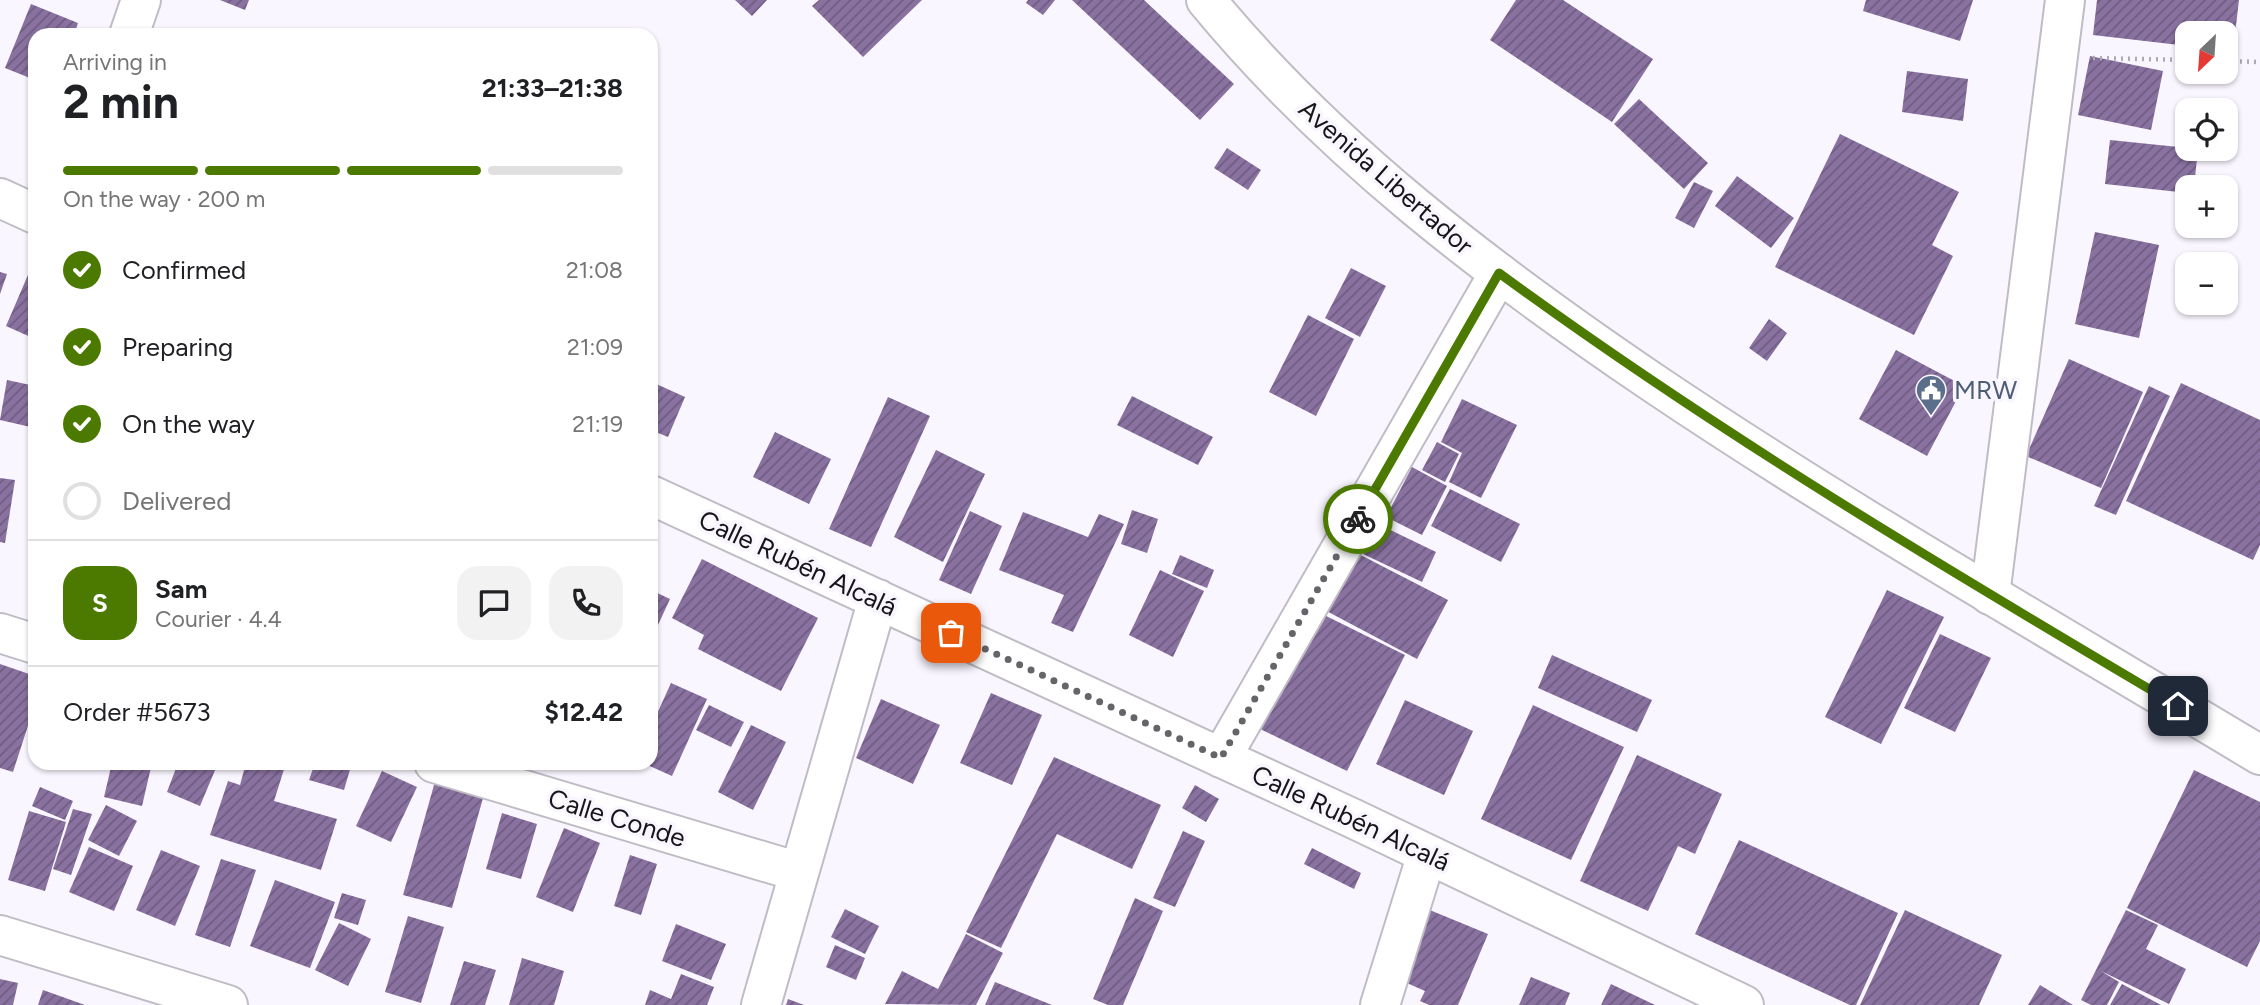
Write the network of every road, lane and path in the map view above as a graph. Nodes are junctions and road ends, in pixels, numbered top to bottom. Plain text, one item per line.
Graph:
1 (141, 0) edge
2 (1206, 0) edge
3 (2064, 0) edge
4 (131, 28) edge
5 (2057, 57) junction
6 (2175, 60) edge
7 (2238, 61) edge
8 (2260, 62) edge
9 (0, 198) edge
10 (28, 211) edge
11 (1499, 273) junction
12 (658, 498) edge
13 (1990, 595) junction
14 (878, 599) junction
15 (0, 633) edge
16 (28, 642) edge
17 (2260, 755) edge
18 (1221, 758) junction
19 (457, 770) edge
20 (1427, 854) junction
21 (799, 872) junction
22 (0, 935) edge
23 (228, 1005) edge
24 (761, 1005) edge
25 (1380, 1005) edge
26 (1744, 1005) edge

1 - 4 main road
2 - 11 main road, Avenida Libertador
3 - 5 main road
5 - 6 path
5 - 13 main road
7 - 8 path
9 - 10 main road
11 - 13 main road, Avenida Libertador
11 - 18 main road
12 - 14 main road, Calle Rubén Alcalá
13 - 17 main road, Avenida Libertador
14 - 18 main road, Calle Rubén Alcalá
14 - 21 main road
15 - 16 main road
18 - 20 main road, Calle Rubén Alcalá
19 - 21 main road, Calle Conde
20 - 25 main road
20 - 26 main road, Calle Rubén Alcalá
21 - 24 main road
22 - 23 main road

